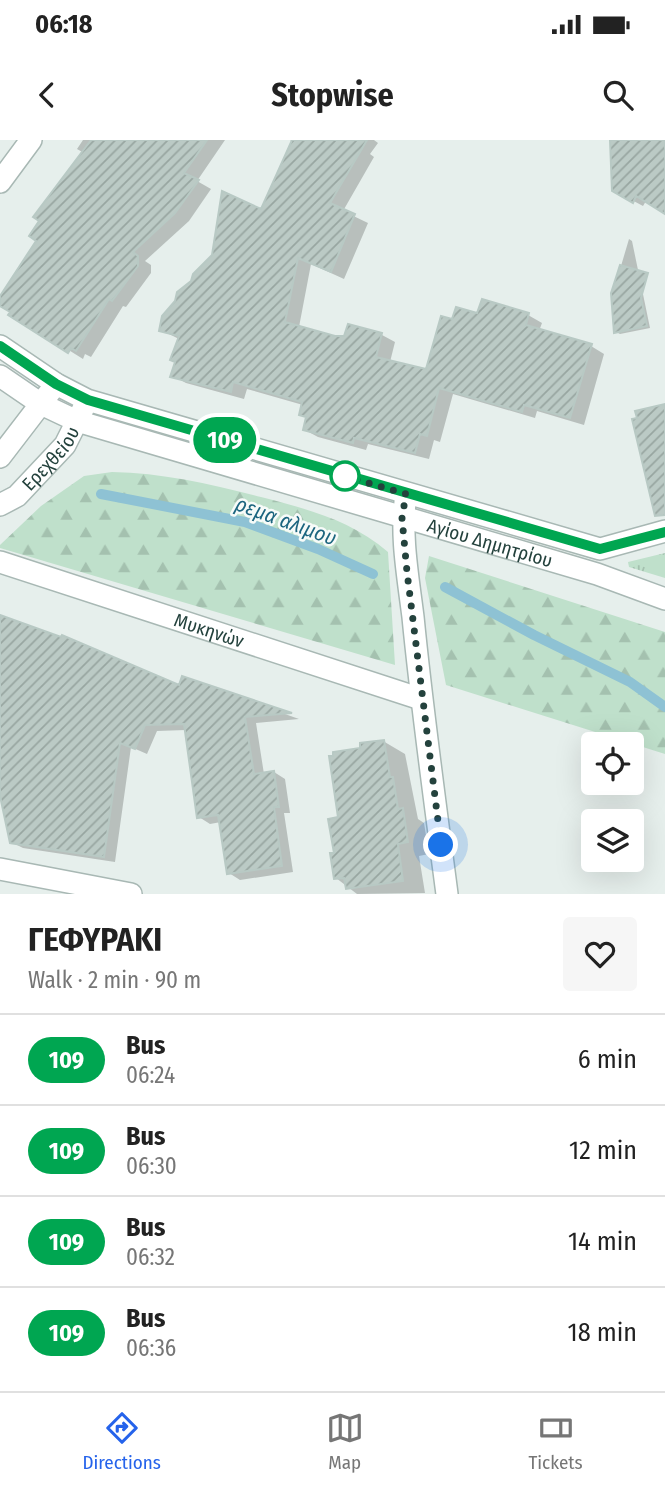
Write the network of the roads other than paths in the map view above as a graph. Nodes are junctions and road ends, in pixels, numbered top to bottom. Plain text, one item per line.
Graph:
1 (31, 140) edge
2 (0, 182) edge
3 (0, 346) edge
4 (0, 376) edge
5 (56, 384) junction
6 (88, 400) junction
7 (41, 404) junction
8 (76, 421) junction
9 (0, 457) edge
10 (406, 494) junction
11 (0, 505) edge
12 (402, 518) junction
13 (665, 531) edge
14 (0, 562) edge
15 (665, 599) edge
16 (421, 699) junction
17 (0, 869) edge
18 (131, 894) edge
19 (447, 894) edge

1 - 2 street
3 - 5 street, Αγίου Δημητρίου
4 - 7 street, Αγίου Δημητρίου
5 - 6 street, Αγίου Δημητρίου
5 - 7 street
6 - 8 street, Ερεχθείου
6 - 10 street, Αγίου Δημητρίου
7 - 8 street, Αγίου Δημητρίου
7 - 9 street
8 - 11 street, Ερεχθείου
8 - 12 street, Αγίου Δημητρίου
10 - 12 street
10 - 13 street, Αγίου Δημητρίου
12 - 15 street, Αγίου Δημητρίου
12 - 16 street
14 - 16 street, Μυκηνών
16 - 19 street
17 - 18 street

